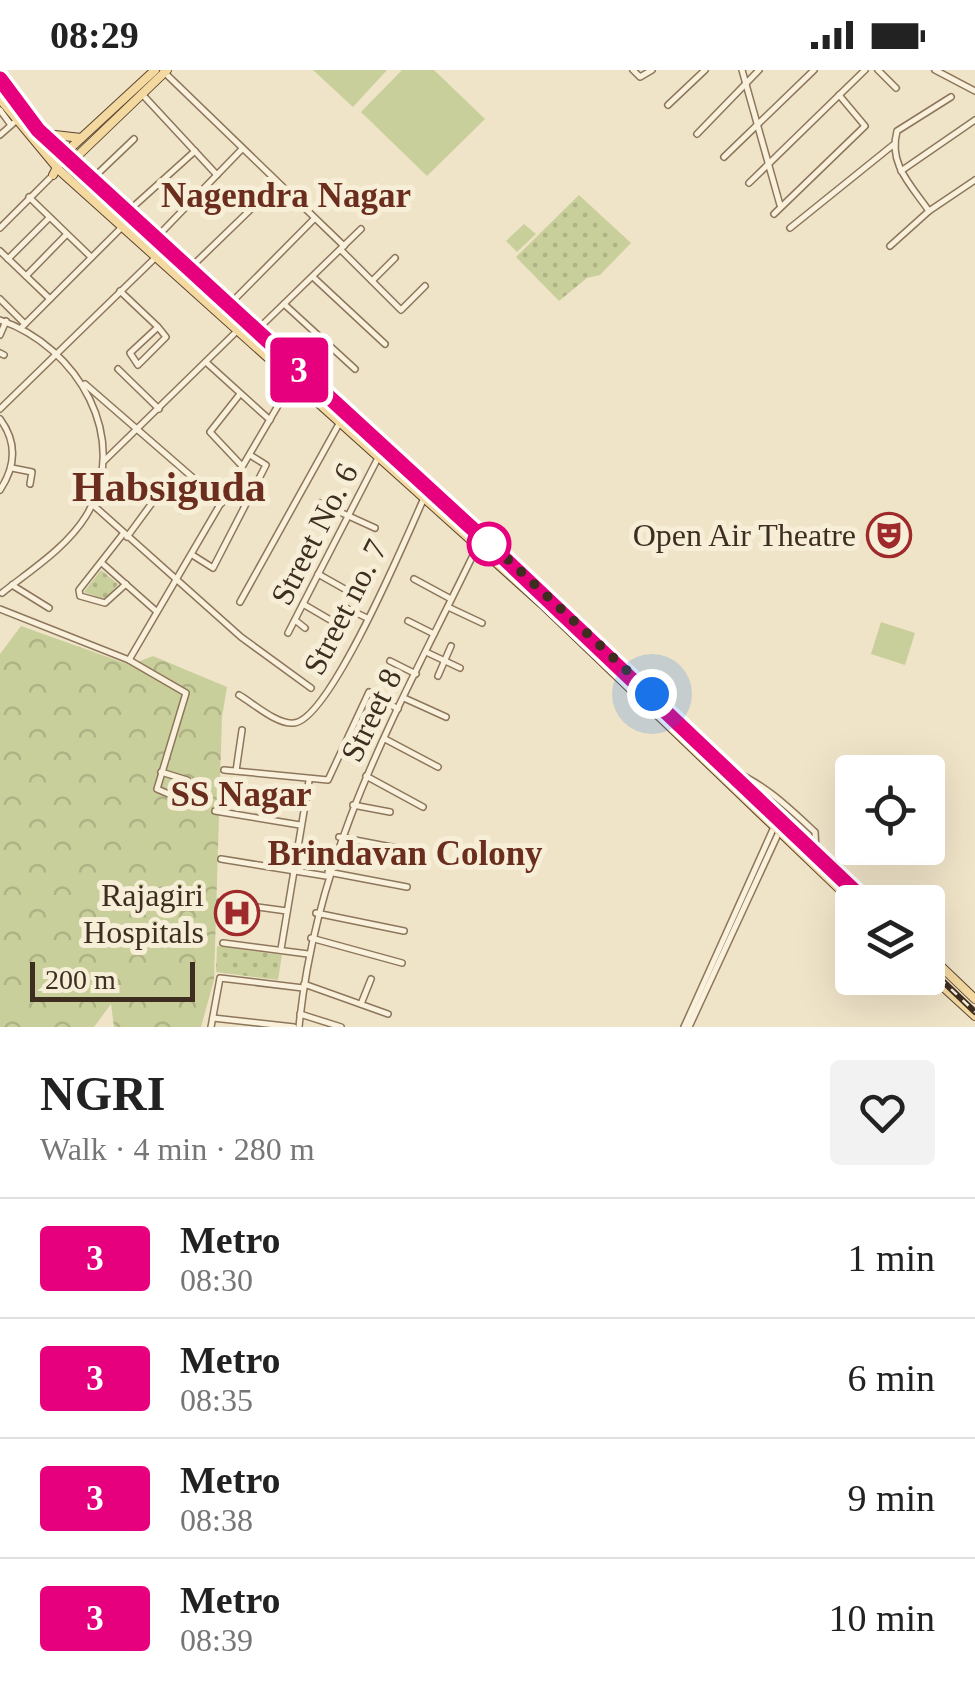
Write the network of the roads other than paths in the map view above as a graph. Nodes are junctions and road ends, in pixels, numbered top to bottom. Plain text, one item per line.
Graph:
1 (162, 70) edge
2 (633, 70) edge
3 (652, 70) edge
4 (705, 70) edge
5 (742, 70) edge
6 (759, 70) edge
7 (814, 70) edge
8 (865, 70) edge
9 (878, 70) edge
10 (935, 70) edge
11 (0, 74) edge
12 (745, 83) junction
13 (896, 88) dead end
14 (975, 92) edge
15 (141, 94) junction
16 (839, 95) junction
17 (950, 97) dead end
18 (0, 99) edge
19 (668, 106) dead end
20 (0, 110) edge
21 (975, 120) edge
22 (14, 122) junction
23 (758, 124) junction
24 (42, 133) junction
25 (0, 134) edge
26 (696, 134) dead end
27 (84, 138) junction
28 (134, 139) dead end
29 (893, 144) junction
30 (85, 148) junction
31 (242, 149) junction
32 (195, 150) junction
33 (724, 157) dead end
34 (68, 158) junction
35 (768, 164) junction
36 (57, 171) junction
37 (901, 171) junction
38 (217, 175) junction
39 (87, 179) junction
40 (975, 180) edge
41 (277, 184) junction
42 (748, 184) dead end
43 (29, 198) junction
44 (780, 206) junction
45 (929, 211) junction
46 (774, 214) dead end
47 (124, 215) junction
48 (50, 218) junction
49 (314, 219) junction
50 (123, 226) junction
51 (0, 228) edge
52 (790, 228) dead end
53 (361, 229) dead end
54 (66, 234) junction
55 (152, 241) junction
56 (890, 246) dead end
57 (342, 248) junction
58 (0, 252) edge
59 (158, 256) junction
60 (91, 257) junction
61 (395, 258) dead end
62 (8, 260) junction
63 (186, 272) junction
64 (26, 276) junction
65 (313, 277) junction
66 (372, 281) junction
67 (424, 286) dead end
68 (120, 292) junction
69 (0, 300) edge
70 (50, 300) junction
71 (284, 304) junction
72 (226, 308) junction
73 (3, 320) edge
74 (23, 326) junction
75 (158, 327) junction
76 (238, 330) junction
77 (0, 335) edge
78 (256, 338) junction
79 (386, 344) dead end
80 (57, 352) junction
81 (208, 363) junction
82 (118, 369) dead end
83 (355, 370) dead end
84 (293, 380) junction
85 (83, 382) junction
86 (240, 394) junction
87 (0, 409) edge
88 (159, 410) junction
89 (0, 419) edge
90 (270, 420) junction
91 (340, 422) junction
92 (139, 430) junction
93 (250, 455) junction
94 (379, 456) junction
95 (102, 462) junction
96 (242, 466) junction
97 (12, 468) junction
98 (30, 484) dead end
99 (198, 485) junction
100 (0, 490) edge
101 (424, 498) junction
102 (320, 502) dead end
103 (152, 503) dead end
104 (222, 503) junction
105 (92, 504) junction
106 (180, 510) dead end
107 (348, 516) junction
108 (375, 528) dead end
109 (125, 535) junction
110 (478, 545) junction
111 (194, 556) junction
112 (103, 564) junction
113 (318, 574) junction
114 (414, 579) dead end
115 (178, 582) junction
116 (126, 584) junction
117 (12, 586) junction
118 (1, 592) edge
119 (350, 592) dead end
120 (240, 602) dead end
121 (450, 603) junction
122 (303, 604) junction
123 (0, 606) edge
124 (49, 608) dead end
125 (346, 608) dead end
126 (156, 611) junction
127 (368, 618) junction
128 (295, 620) junction
129 (332, 621) dead end
130 (408, 622) dead end
131 (482, 622) dead end
132 (305, 628) dead end
133 (288, 632) dead end
134 (434, 634) junction
135 (451, 646) dead end
136 (426, 652) junction
137 (129, 660) junction
138 (390, 660) dead end
139 (445, 660) junction
140 (460, 668) dead end
141 (416, 674) junction
142 (438, 676) dead end
143 (361, 687) dead end
144 (311, 688) dead end
145 (369, 692) junction
146 (239, 695) dead end
147 (404, 698) junction
148 (398, 709) junction
149 (675, 716) junction
150 (446, 717) dead end
151 (666, 724) junction
152 (242, 730) dead end
153 (385, 739) junction
154 (438, 766) dead end
155 (728, 768) junction
156 (224, 770) dead end
157 (236, 771) junction
158 (161, 772) junction
159 (366, 776) junction
160 (187, 780) dead end
161 (309, 780) junction
162 (192, 804) dead end
163 (354, 805) junction
164 (423, 807) dead end
165 (215, 811) dead end
166 (390, 812) dead end
167 (300, 825) junction
168 (776, 830) junction
169 (339, 838) junction
170 (418, 852) dead end
171 (817, 853) junction
172 (221, 859) dead end
173 (292, 870) junction
174 (327, 874) junction
175 (835, 885) edge
176 (852, 885) edge
177 (407, 888) dead end
178 (220, 902) dead end
179 (287, 911) junction
180 (316, 913) junction
181 (404, 932) dead end
182 (311, 938) junction
183 (223, 943) dead end
184 (281, 950) junction
185 (308, 954) junction
186 (402, 963) dead end
187 (945, 970) edge
188 (371, 979) dead end
189 (304, 986) junction
190 (945, 988) edge
191 (975, 999) edge
192 (361, 1004) junction
193 (300, 1014) junction
194 (388, 1014) dead end
195 (975, 1016) edge
196 (212, 1018) junction
197 (255, 1025) edge
198 (211, 1027) edge
199 (296, 1027) edge
200 (341, 1027) edge
201 (686, 1027) edge

1 - 15 main road
1 - 27 main road
1 - 31 street
2 - 3 street
4 - 19 street
5 - 12 street
6 - 12 street
7 - 23 street
8 - 16 street
9 - 13 street
10 - 14 street
11 - 24 main road
12 - 23 street
12 - 26 street
15 - 30 main road
15 - 32 street
16 - 35 street
16 - 44 street
17 - 29 street
18 - 22 main road
20 - 22 street
21 - 37 street
22 - 25 street
22 - 36 main road
23 - 33 street
23 - 35 street
24 - 27 main road
24 - 34 main road
27 - 34 main road
28 - 39 street
29 - 37 street
29 - 52 street
30 - 34 main road
30 - 39 main road
31 - 38 street
31 - 41 street
32 - 38 street
32 - 47 street
34 - 36 main road
34 - 39 main road
35 - 42 street
35 - 44 street
36 - 43 street
36 - 50 main road
37 - 45 street
38 - 55 street
39 - 47 main road
40 - 45 street
41 - 49 street
41 - 63 street
43 - 48 street
43 - 51 street
44 - 46 street
45 - 56 street
47 - 55 main road
48 - 54 street
48 - 62 street
49 - 57 street
49 - 72 street
50 - 59 main road
50 - 60 street
53 - 57 street
54 - 60 street
54 - 64 street
55 - 63 main road
57 - 65 street
57 - 66 street
58 - 62 street
59 - 68 street
59 - 76 main road
60 - 70 street
61 - 66 street
62 - 64 street
63 - 72 main road
64 - 70 street
65 - 71 street
65 - 79 street
66 - 67 street
68 - 75 street
68 - 80 street
69 - 74 street
70 - 74 street
71 - 78 street
71 - 83 street
72 - 78 main road
73 - 74 street
73 - 77 street
74 - 80 street
75 - 75 street
76 - 78 main road
76 - 81 street
78 - 84 main road
78 - 149 main road
80 - 85 street
80 - 87 street
81 - 86 street
81 - 88 street
82 - 88 street
84 - 90 street
84 - 91 main road
85 - 92 street
85 - 95 street
86 - 90 street
86 - 96 street
88 - 92 street
89 - 97 street
90 - 93 street
91 - 94 main road
91 - 120 street
92 - 95 street
92 - 99 street
93 - 96 street
93 - 111 street
94 - 101 main road
94 - 107 street, Street No. 6
95 - 105 street
96 - 104 street
97 - 98 street
97 - 100 street
99 - 104 street
99 - 106 street
101 - 110 main road
101 - 127 street, Street no. 7
102 - 107 street
103 - 109 street
104 - 111 street
105 - 109 street
105 - 117 street
107 - 108 street
107 - 113 street, Street No. 6
109 - 112 street
109 - 115 street
110 - 121 street, Street 8
110 - 151 main road
111 - 115 street
112 - 116 street
112 - 116 street
113 - 119 street
113 - 122 street, Street No. 6
114 - 121 street
115 - 126 street
115 - 144 street
116 - 126 street
117 - 118 street
117 - 124 street
118 - 123 street
121 - 131 street
121 - 134 street, Street 8
122 - 128 street, Street No. 6
122 - 129 street
123 - 137 street
125 - 127 street
126 - 137 street
127 - 146 street, Street no. 7
128 - 132 street
128 - 133 street, Street No. 6
130 - 134 street
134 - 136 street, Street 8
135 - 139 street
136 - 139 street
136 - 141 street, Street 8
137 - 158 street
138 - 141 street
139 - 140 street
139 - 142 street
141 - 147 street, Street 8
143 - 145 street
145 - 148 street
145 - 161 street
147 - 148 street, Street 8
147 - 150 street
148 - 153 street, Street 8
149 - 151 main road
149 - 155 main road
151 - 168 main road
152 - 157 street
153 - 154 street
153 - 159 street, Street 8
155 - 171 main road
155 - 171 street
156 - 157 street
157 - 161 street
158 - 160 street
158 - 162 street
159 - 163 street, Street 8
159 - 164 street
161 - 167 street
163 - 166 street
163 - 169 street, Street 8
165 - 167 street
167 - 173 street
168 - 175 main road
168 - 201 street
169 - 170 street
169 - 174 street, Street 8
171 - 176 main road
172 - 173 street
173 - 174 street
173 - 179 street
174 - 177 street
174 - 180 street, Street 8
178 - 179 street
179 - 184 street
180 - 181 street
180 - 182 street, Street 8
182 - 185 street, Street 8
182 - 186 street
183 - 184 street
184 - 185 street
185 - 189 street, Street 8
187 - 191 main road
188 - 192 street
189 - 192 street
189 - 193 street, Street 8
189 - 196 street
190 - 195 main road
192 - 194 street
193 - 199 street, Street 8
193 - 200 street
196 - 197 street
196 - 198 street
197 - 199 street

